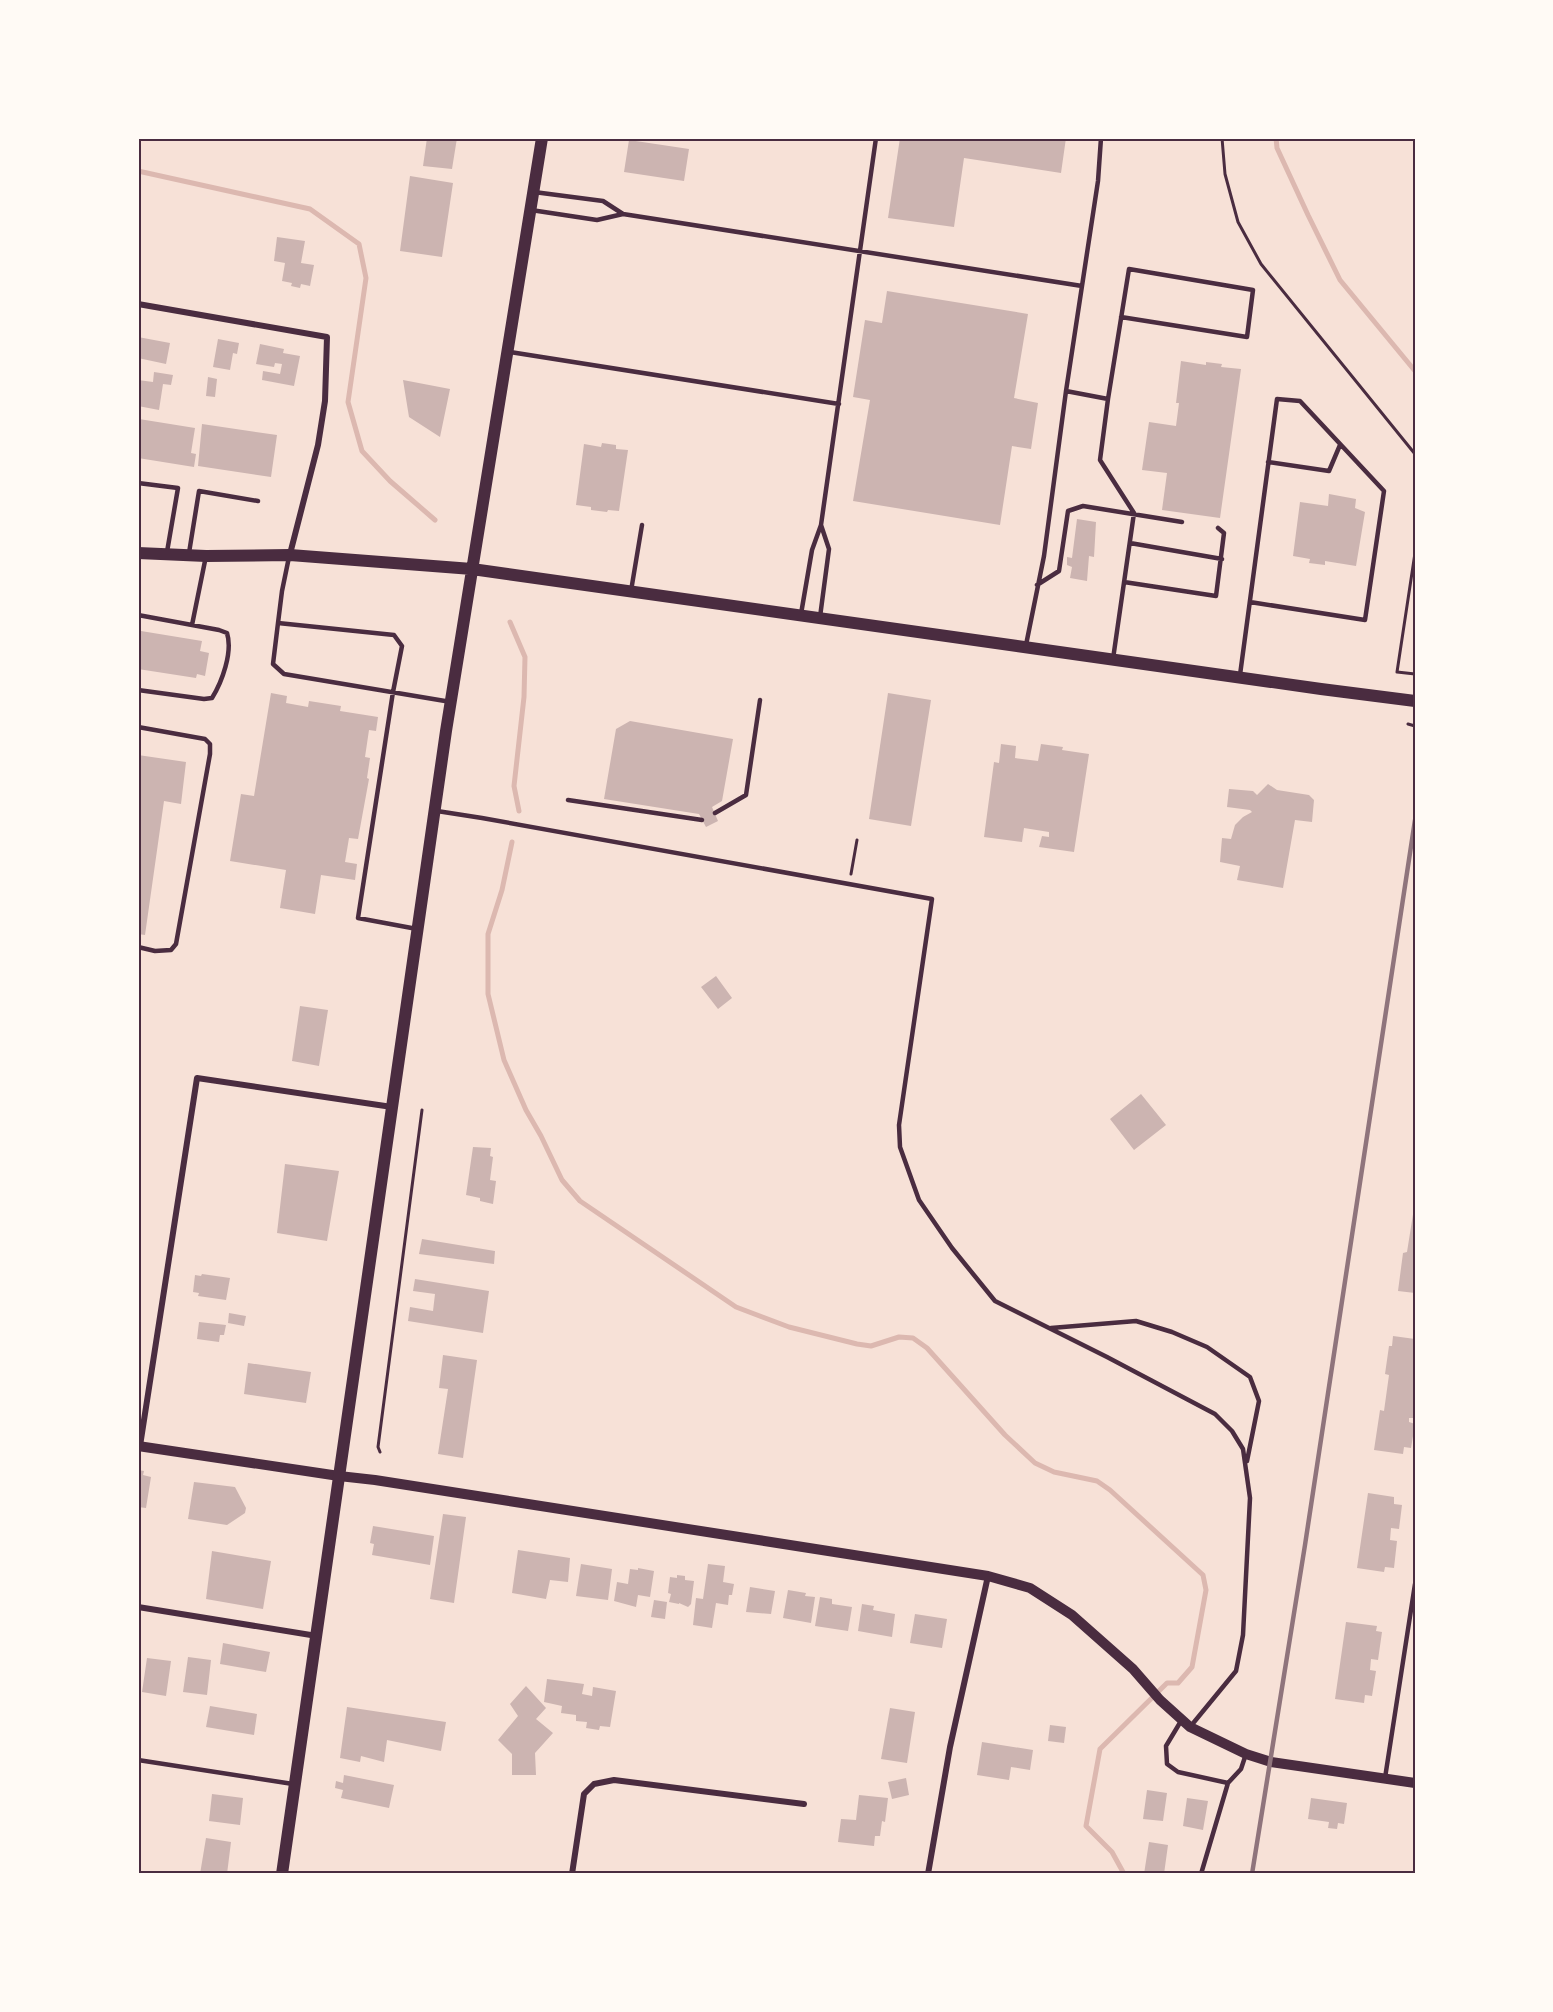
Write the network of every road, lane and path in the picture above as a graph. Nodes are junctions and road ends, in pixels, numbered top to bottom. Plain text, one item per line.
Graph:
1 (542, 138) edge
2 (876, 138) edge
3 (1101, 138) edge
4 (1222, 138) edge
5 (533, 192) junction
6 (531, 210) junction
7 (623, 214) junction
8 (859, 251) junction
9 (1082, 286) junction
10 (138, 304) edge
11 (1121, 316) junction
12 (508, 352) junction
13 (1066, 391) junction
14 (1108, 399) junction
15 (839, 404) junction
16 (1340, 445) junction
17 (1415, 454) edge
18 (1268, 462) junction
19 (138, 483) edge
20 (258, 501) dead end
21 (1134, 513) junction
22 (1182, 522) dead end
23 (642, 525) dead end
24 (821, 525) junction
25 (1218, 528) dead end
26 (1130, 543) junction
27 (138, 553) edge
28 (1415, 553) edge
29 (167, 555) junction
30 (290, 555) junction
31 (188, 556) junction
32 (206, 556) junction
33 (1222, 559) junction
34 (472, 569) junction
35 (1124, 582) junction
36 (1037, 585) junction
37 (631, 592) junction
38 (1250, 602) junction
39 (138, 615) edge
40 (801, 616) junction
41 (820, 619) junction
42 (278, 623) junction
43 (192, 625) junction
44 (1025, 648) junction
45 (1113, 660) junction
46 (1415, 674) edge
47 (1239, 678) junction
48 (138, 690) edge
49 (393, 692) junction
50 (760, 700) dead end
51 (1415, 701) edge
52 (450, 702) junction
53 (1408, 724) dead end
54 (1415, 726) edge
55 (138, 727) edge
56 (568, 800) dead end
57 (434, 811) junction
58 (715, 813) dead end
59 (702, 820) dead end
60 (857, 840) dead end
61 (851, 872) dead end
62 (417, 929) junction
63 (138, 948) edge
64 (392, 1107) junction
65 (422, 1110) dead end
66 (1051, 1328) junction
67 (139, 1446) edge
68 (380, 1452) dead end
69 (1245, 1467) junction
70 (339, 1476) junction
71 (988, 1576) junction
72 (1415, 1584) edge
73 (138, 1607) edge
74 (317, 1636) junction
75 (1186, 1724) junction
76 (1246, 1754) junction
77 (138, 1760) edge
78 (1385, 1778) junction
79 (1228, 1783) junction
80 (1415, 1783) edge
81 (295, 1784) junction
82 (804, 1804) dead end
83 (282, 1874) edge
84 (572, 1874) edge
85 (928, 1874) edge
86 (1201, 1874) edge

1 - 5 main road
2 - 8 lane
3 - 9 lane
4 - 17 path
5 - 6 main road
5 - 7 lane
6 - 7 lane
6 - 12 main road
7 - 8 lane
8 - 9 lane
8 - 15 lane
9 - 13 lane
10 - 30 street
11 - 11 lane
11 - 14 lane
12 - 15 lane
12 - 34 main road
13 - 14 lane
13 - 36 lane
14 - 21 lane
15 - 24 lane
16 - 18 lane
16 - 18 lane
16 - 38 lane
18 - 38 lane
19 - 29 lane
20 - 31 lane
21 - 22 lane
21 - 26 lane
21 - 36 lane
23 - 37 lane
24 - 40 lane
24 - 41 lane
25 - 33 lane
26 - 33 lane
26 - 35 lane
27 - 29 main road
28 - 46 path
29 - 31 main road
30 - 32 main road
30 - 34 main road
30 - 42 lane
31 - 32 main road
32 - 43 lane
33 - 35 lane
34 - 37 main road
34 - 52 main road
35 - 45 lane
36 - 44 lane
37 - 40 main road
38 - 47 lane
39 - 43 lane
40 - 41 main road
41 - 44 main road
42 - 49 lane
42 - 49 lane
43 - 48 lane
44 - 45 main road
45 - 47 main road
47 - 51 main road
49 - 52 lane
49 - 62 lane
50 - 58 lane
52 - 57 main road
53 - 54 path
55 - 63 lane
56 - 59 lane
57 - 62 main road
57 - 66 lane
60 - 61 path
62 - 64 main road
64 - 67 street
64 - 70 main road
65 - 68 path
66 - 69 lane
66 - 69 lane
67 - 70 street
69 - 75 lane
70 - 71 street
70 - 74 main road
71 - 75 street
71 - 85 street
72 - 78 lane
73 - 74 street
74 - 81 main road
75 - 76 street
75 - 79 lane
76 - 78 street
76 - 79 lane
77 - 81 lane
78 - 80 street
79 - 86 lane
81 - 83 main road
82 - 84 street

